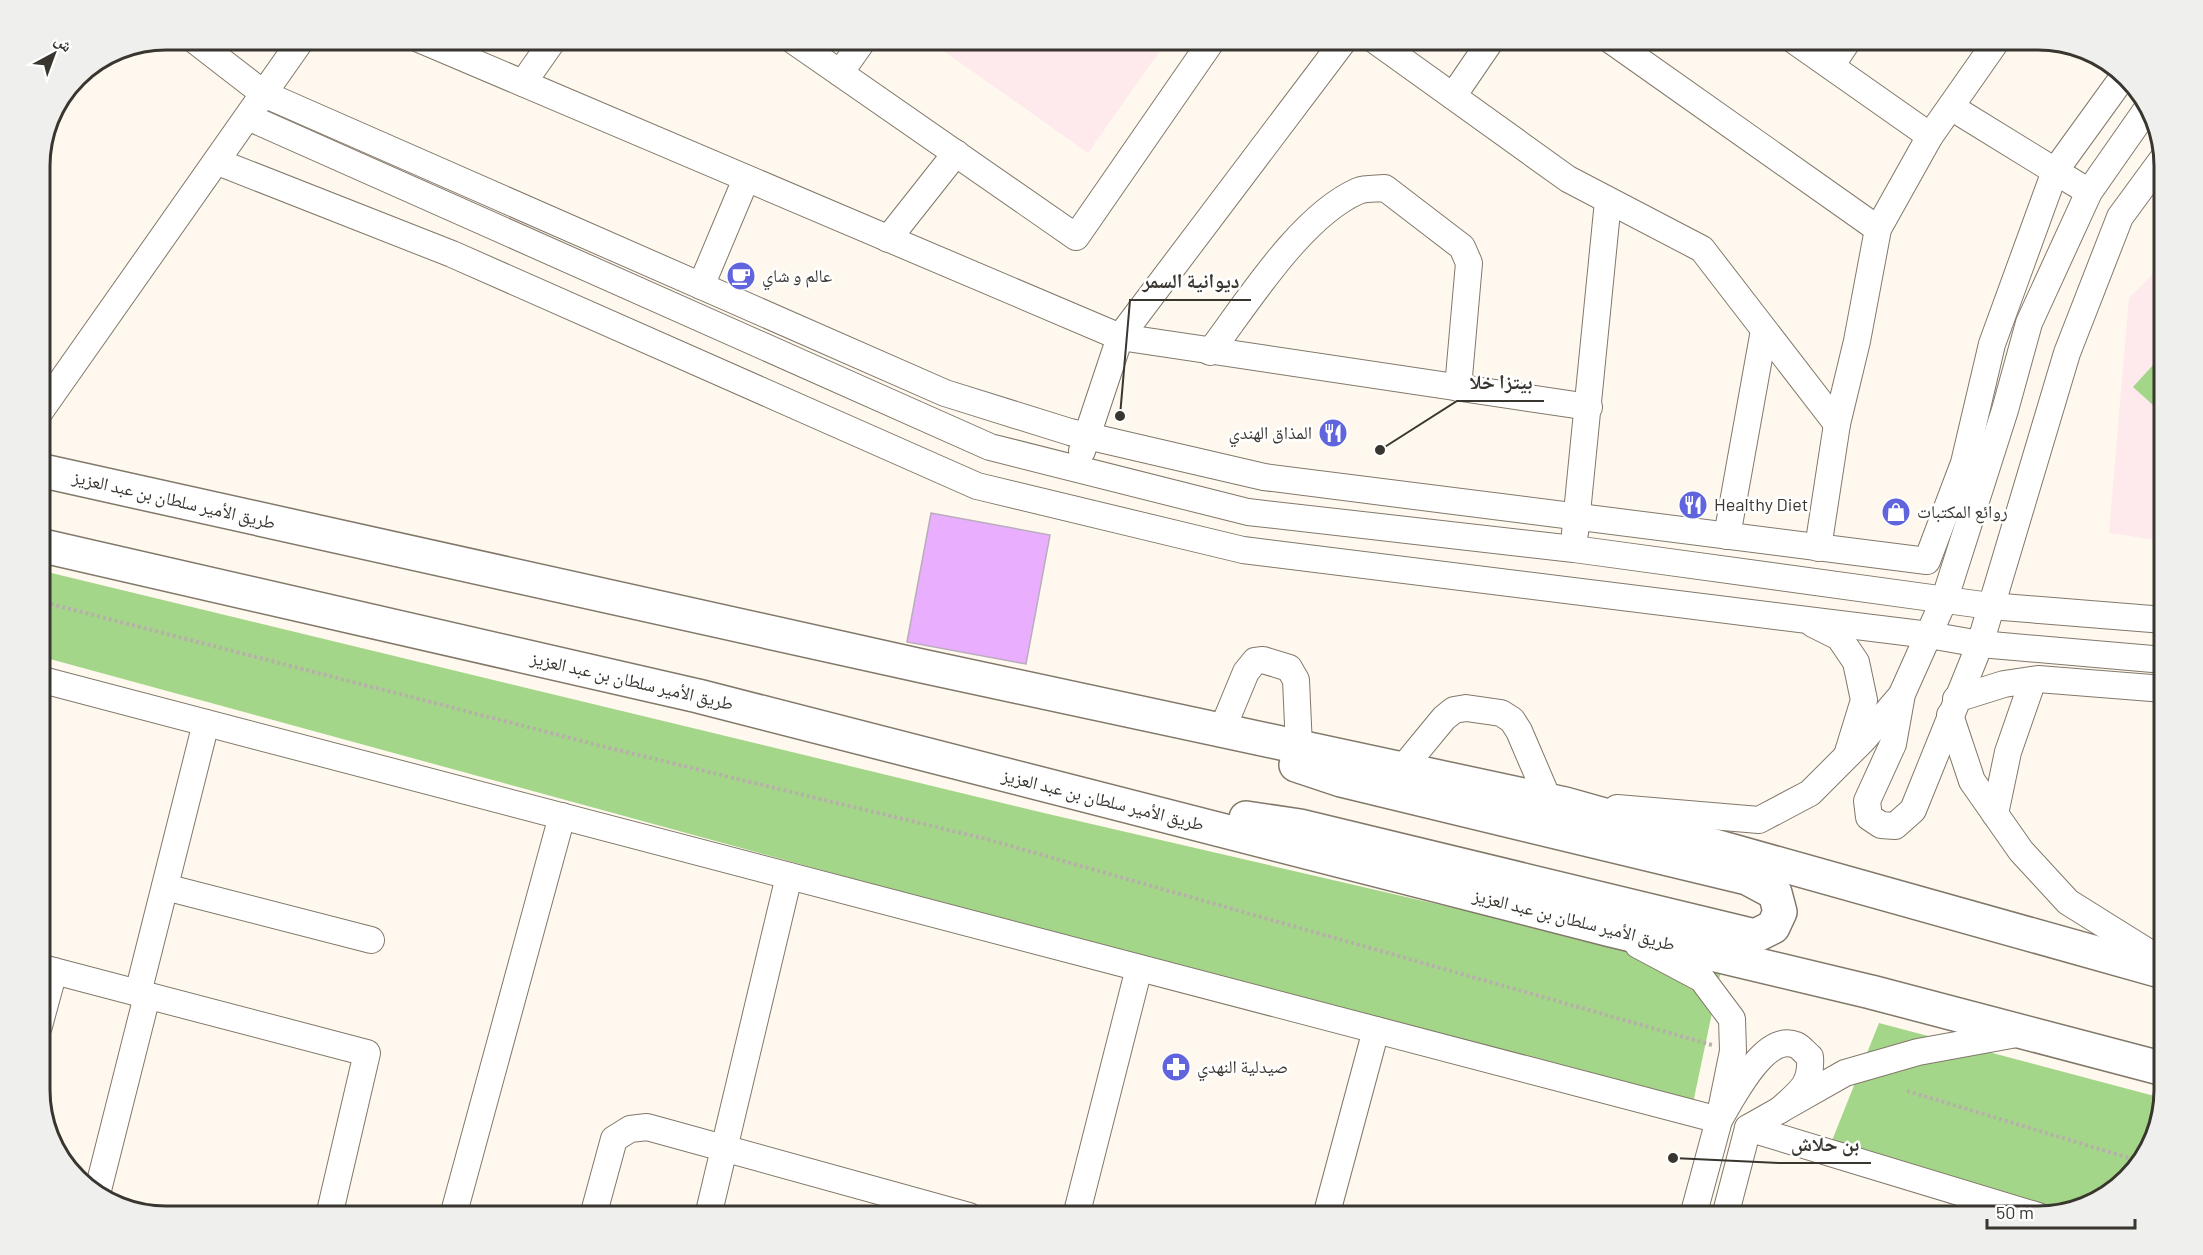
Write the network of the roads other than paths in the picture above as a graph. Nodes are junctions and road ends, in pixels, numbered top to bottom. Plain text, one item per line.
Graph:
1 (207, 50) edge
2 (294, 50) edge
3 (444, 50) edge
4 (546, 50) edge
5 (807, 50) edge
6 (856, 50) edge
7 (1205, 50) edge
8 (1337, 50) edge
9 (1388, 50) edge
10 (1484, 50) edge
11 (1625, 50) edge
12 (1808, 50) edge
13 (1842, 50) edge
14 (1990, 50) edge
15 (1831, 66) junction
16 (840, 73) junction
17 (2119, 82) edge
18 (523, 83) junction
19 (264, 94) junction
20 (1453, 96) junction
21 (1951, 106) junction
22 (2143, 115) edge
23 (248, 117) junction
24 (1930, 136) junction
25 (956, 153) junction
26 (218, 162) junction
27 (2055, 171) junction
28 (2153, 172) edge
29 (746, 179) junction
30 (2089, 192) junction
31 (1608, 201) junction
32 (1878, 229) junction
33 (888, 239) junction
34 (701, 286) junction
35 (2010, 293) junction
36 (2039, 300) junction
37 (1764, 330) junction
38 (1120, 337) junction
39 (1210, 352) junction
40 (1458, 388) junction
41 (50, 398) edge
42 (1588, 407) junction
43 (1837, 424) junction
44 (1087, 436) junction
45 (1077, 469) junction
46 (50, 472) edge
47 (1577, 517) junction
48 (1727, 536) junction
49 (50, 548) edge
50 (1818, 548) junction
51 (1574, 549) junction
52 (1945, 598) junction
53 (1990, 606) junction
54 (2153, 619) edge
55 (1805, 620) junction
56 (1929, 635) junction
57 (1980, 644) junction
58 (2154, 659) edge
59 (2032, 680) junction
60 (50, 683) edge
61 (2154, 688) edge
62 (1902, 694) junction
63 (1953, 707) junction
64 (1132, 711) junction
65 (206, 723) junction
66 (1222, 730) junction
67 (1299, 747) junction
68 (1846, 758) junction
69 (1402, 769) junction
70 (1089, 796) junction
71 (1557, 802) junction
72 (1995, 814) junction
73 (562, 816) junction
74 (789, 876) junction
75 (165, 887) junction
76 (1611, 930) junction
77 (371, 940) dead end
78 (2154, 956) edge
79 (1139, 968) junction
80 (2154, 969) edge
81 (50, 970) edge
82 (143, 994) junction
83 (1376, 1030) junction
84 (2025, 1033) junction
85 (2154, 1066) edge
86 (1780, 1110) junction
87 (1719, 1120) junction
88 (1749, 1128) junction
89 (725, 1147) junction
90 (99, 1185) edge
91 (332, 1205) edge
92 (456, 1205) edge
93 (595, 1205) edge
94 (711, 1205) edge
95 (911, 1205) edge
96 (1079, 1205) edge
97 (1329, 1205) edge
98 (1696, 1205) edge
99 (1728, 1205) edge
100 (2002, 1205) edge

1 - 19 street
2 - 19 street
3 - 18 street
4 - 18 street
5 - 16 street
6 - 16 street
7 - 25 street
8 - 38 street
9 - 20 street
10 - 20 street
11 - 32 street
12 - 15 street
13 - 15 street
14 - 21 street
15 - 24 street
16 - 25 street
17 - 27 street
18 - 29 street
19 - 23 street
19 - 34 street
20 - 31 street
21 - 24 street
21 - 27 street
22 - 30 street
23 - 26 street
23 - 45 street
24 - 32 street
25 - 33 street
26 - 41 street
26 - 55 street
27 - 30 street
27 - 35 street
28 - 53 street
29 - 33 street
29 - 34 street
30 - 36 street
31 - 37 street
31 - 42 street
32 - 43 street
33 - 38 street
34 - 44 street
35 - 36 street
35 - 50 street
36 - 52 street
37 - 43 street
37 - 48 street
38 - 39 street
38 - 44 street
39 - 40 street
39 - 40 street
40 - 42 street
42 - 47 street
43 - 50 street
44 - 45 street
44 - 47 street
45 - 51 street
46 - 64 highway, طريق الأمير سلطان بن عبد العزيز
47 - 48 street
47 - 51 street
48 - 50 street
49 - 70 highway, طريق الأمير سلطان بن عبد العزيز
51 - 52 street
52 - 53 street
52 - 56 street
53 - 54 street
53 - 57 street
55 - 56 street
55 - 68 street
56 - 57 street
56 - 62 street
57 - 58 street
57 - 63 street
59 - 61 street
59 - 63 street
59 - 72 street
60 - 65 street
62 - 63 street
62 - 68 street
63 - 72 street
64 - 66 highway, طريق الأمير سلطان بن عبد العزيز
64 - 70 highway
65 - 73 street
65 - 75 street
66 - 67 highway, طريق الأمير سلطان بن عبد العزيز
66 - 67 street
67 - 69 highway, طريق الأمير سلطان بن عبد العزيز
68 - 71 street
69 - 71 highway, طريق الأمير سلطان بن عبد العزيز
69 - 71 street
70 - 76 highway, طريق الأمير سلطان بن عبد العزيز
71 - 80 highway, طريق الأمير سلطان بن عبد العزيز
72 - 78 street
73 - 74 street
73 - 92 street
74 - 79 street
74 - 89 street
75 - 77 street
75 - 82 street
76 - 84 highway, طريق الأمير سلطان بن عبد العزيز
76 - 87 street
79 - 83 street
79 - 96 street
81 - 82 street
82 - 90 street
82 - 91 street
83 - 87 street
83 - 97 street
84 - 85 highway, طريق الأمير سلطان بن عبد العزيز
84 - 86 street
86 - 87 street
86 - 88 street
87 - 98 street
88 - 99 street
88 - 100 street
89 - 93 street
89 - 94 street
89 - 95 street

